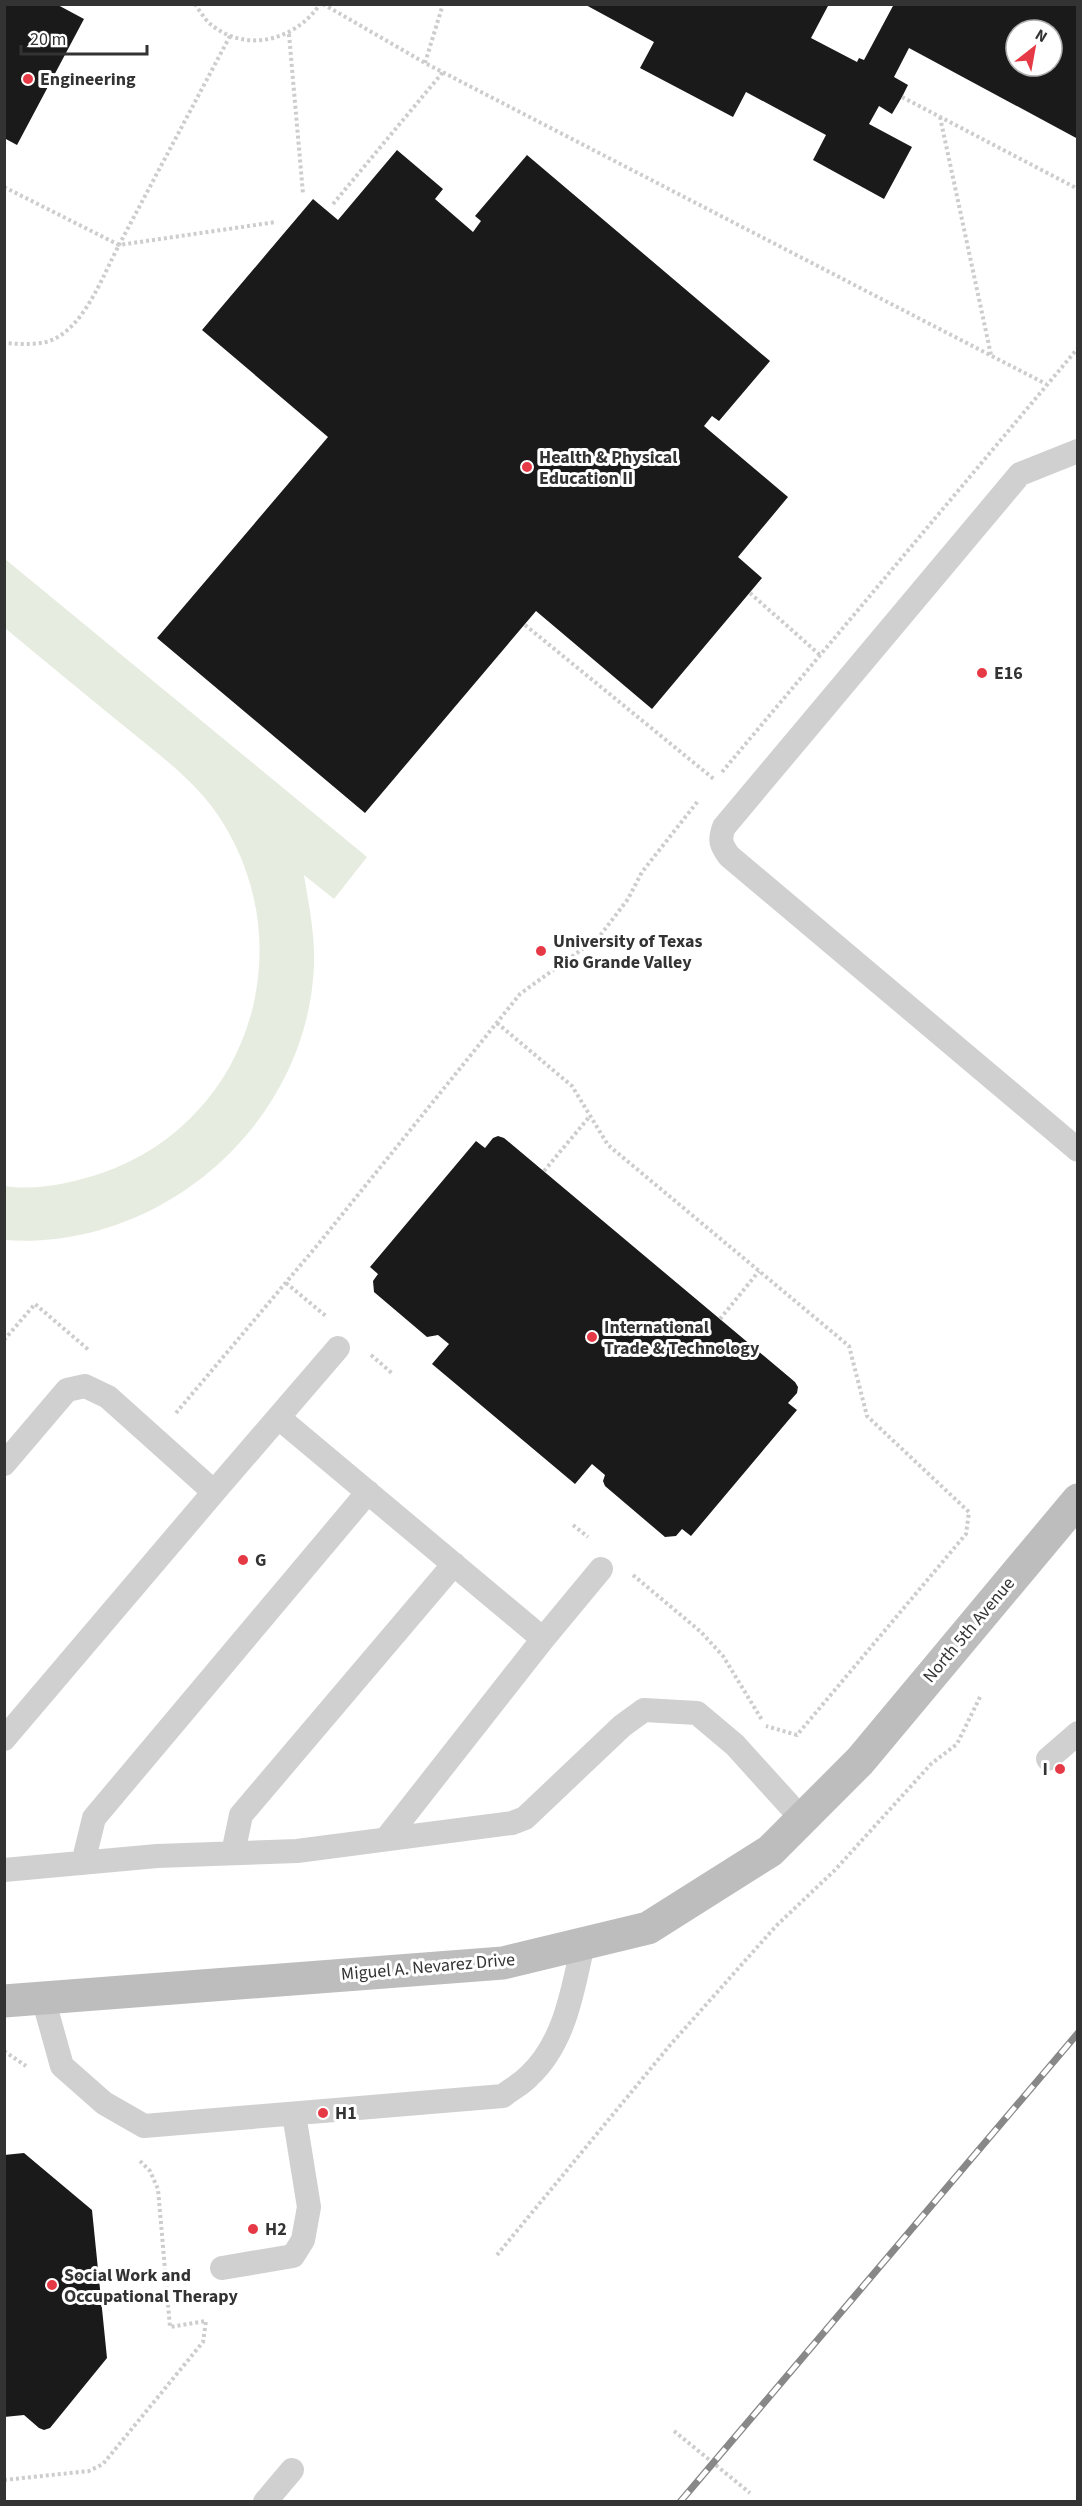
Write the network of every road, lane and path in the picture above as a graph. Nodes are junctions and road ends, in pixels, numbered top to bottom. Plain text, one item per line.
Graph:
1 (195, 4) edge
2 (322, 4) edge
3 (443, 4) edge
4 (289, 34) junction
5 (230, 36) junction
6 (425, 63) junction
7 (443, 72) junction
8 (902, 98) dead end
9 (940, 117) junction
10 (4, 187) edge
11 (1077, 189) edge
12 (303, 194) dead end
13 (333, 204) dead end
14 (276, 222) dead end
15 (119, 245) junction
16 (4, 343) edge
17 (1077, 348) edge
18 (991, 356) junction
19 (1046, 384) junction
20 (1077, 451) edge
21 (750, 593) dead end
22 (525, 625) dead end
23 (820, 655) junction
24 (715, 780) junction
25 (708, 789) dead end
26 (700, 798) dead end
27 (497, 1023) junction
28 (590, 1116) junction
29 (1077, 1150) edge
30 (544, 1171) dead end
31 (759, 1271) junction
32 (720, 1318) dead end
33 (338, 1348) dead end
34 (279, 1418) junction
35 (170, 1420) dead end
36 (4, 1464) edge
37 (214, 1492) junction
38 (368, 1492) junction
39 (1077, 1500) edge
40 (573, 1525) dead end
41 (591, 1540) dead end
42 (454, 1564) junction
43 (601, 1569) dead end
44 (628, 1571) dead end
45 (543, 1639) junction
46 (980, 1697) dead end
47 (1077, 1733) edge
48 (4, 1740) edge
49 (1048, 1759) dead end
50 (860, 1761) joint
51 (802, 1819) junction
52 (386, 1839) junction
53 (233, 1853) junction
54 (83, 1863) junction
55 (4, 1870) edge
56 (583, 1944) junction
57 (43, 1998) junction
58 (4, 2001) edge
59 (4, 2051) edge
60 (31, 2070) dead end
61 (294, 2114) junction
62 (138, 2158) dead end
63 (497, 2255) dead end
64 (222, 2268) dead end
65 (674, 2431) dead end
66 (292, 2470) dead end
67 (4, 2480) edge
68 (750, 2493) dead end
69 (265, 2502) edge

1 - 5 path
2 - 4 path
2 - 6 path
3 - 6 path
4 - 5 path
4 - 12 path
5 - 15 path
6 - 7 path
7 - 13 path
7 - 18 path
8 - 9 path
9 - 11 path
9 - 18 path
10 - 15 path
14 - 15 path
15 - 16 path
17 - 19 path
18 - 19 path
19 - 23 path
20 - 29 lane
21 - 23 path
22 - 24 path
23 - 24 path
24 - 25 path
26 - 27 path
27 - 28 path
27 - 35 path
28 - 30 path
28 - 31 path
31 - 32 path
31 - 44 path
33 - 34 lane
34 - 37 lane
34 - 38 lane
36 - 37 lane
37 - 48 lane
38 - 42 lane
38 - 54 lane
39 - 50 street, North 5th Avenue
40 - 41 path
42 - 45 lane
42 - 53 lane
43 - 45 lane
45 - 52 lane
46 - 63 path
47 - 49 lane
50 - 51 street, Miguel A. Nevarez Drive
51 - 52 lane
51 - 56 street, Miguel A. Nevarez Drive
52 - 53 lane
53 - 54 lane
54 - 55 lane
56 - 57 street, Miguel A. Nevarez Drive
56 - 61 lane
57 - 58 street, Miguel A. Nevarez Drive
57 - 61 lane
59 - 60 path
61 - 64 lane
62 - 67 path
65 - 68 path
66 - 69 lane

